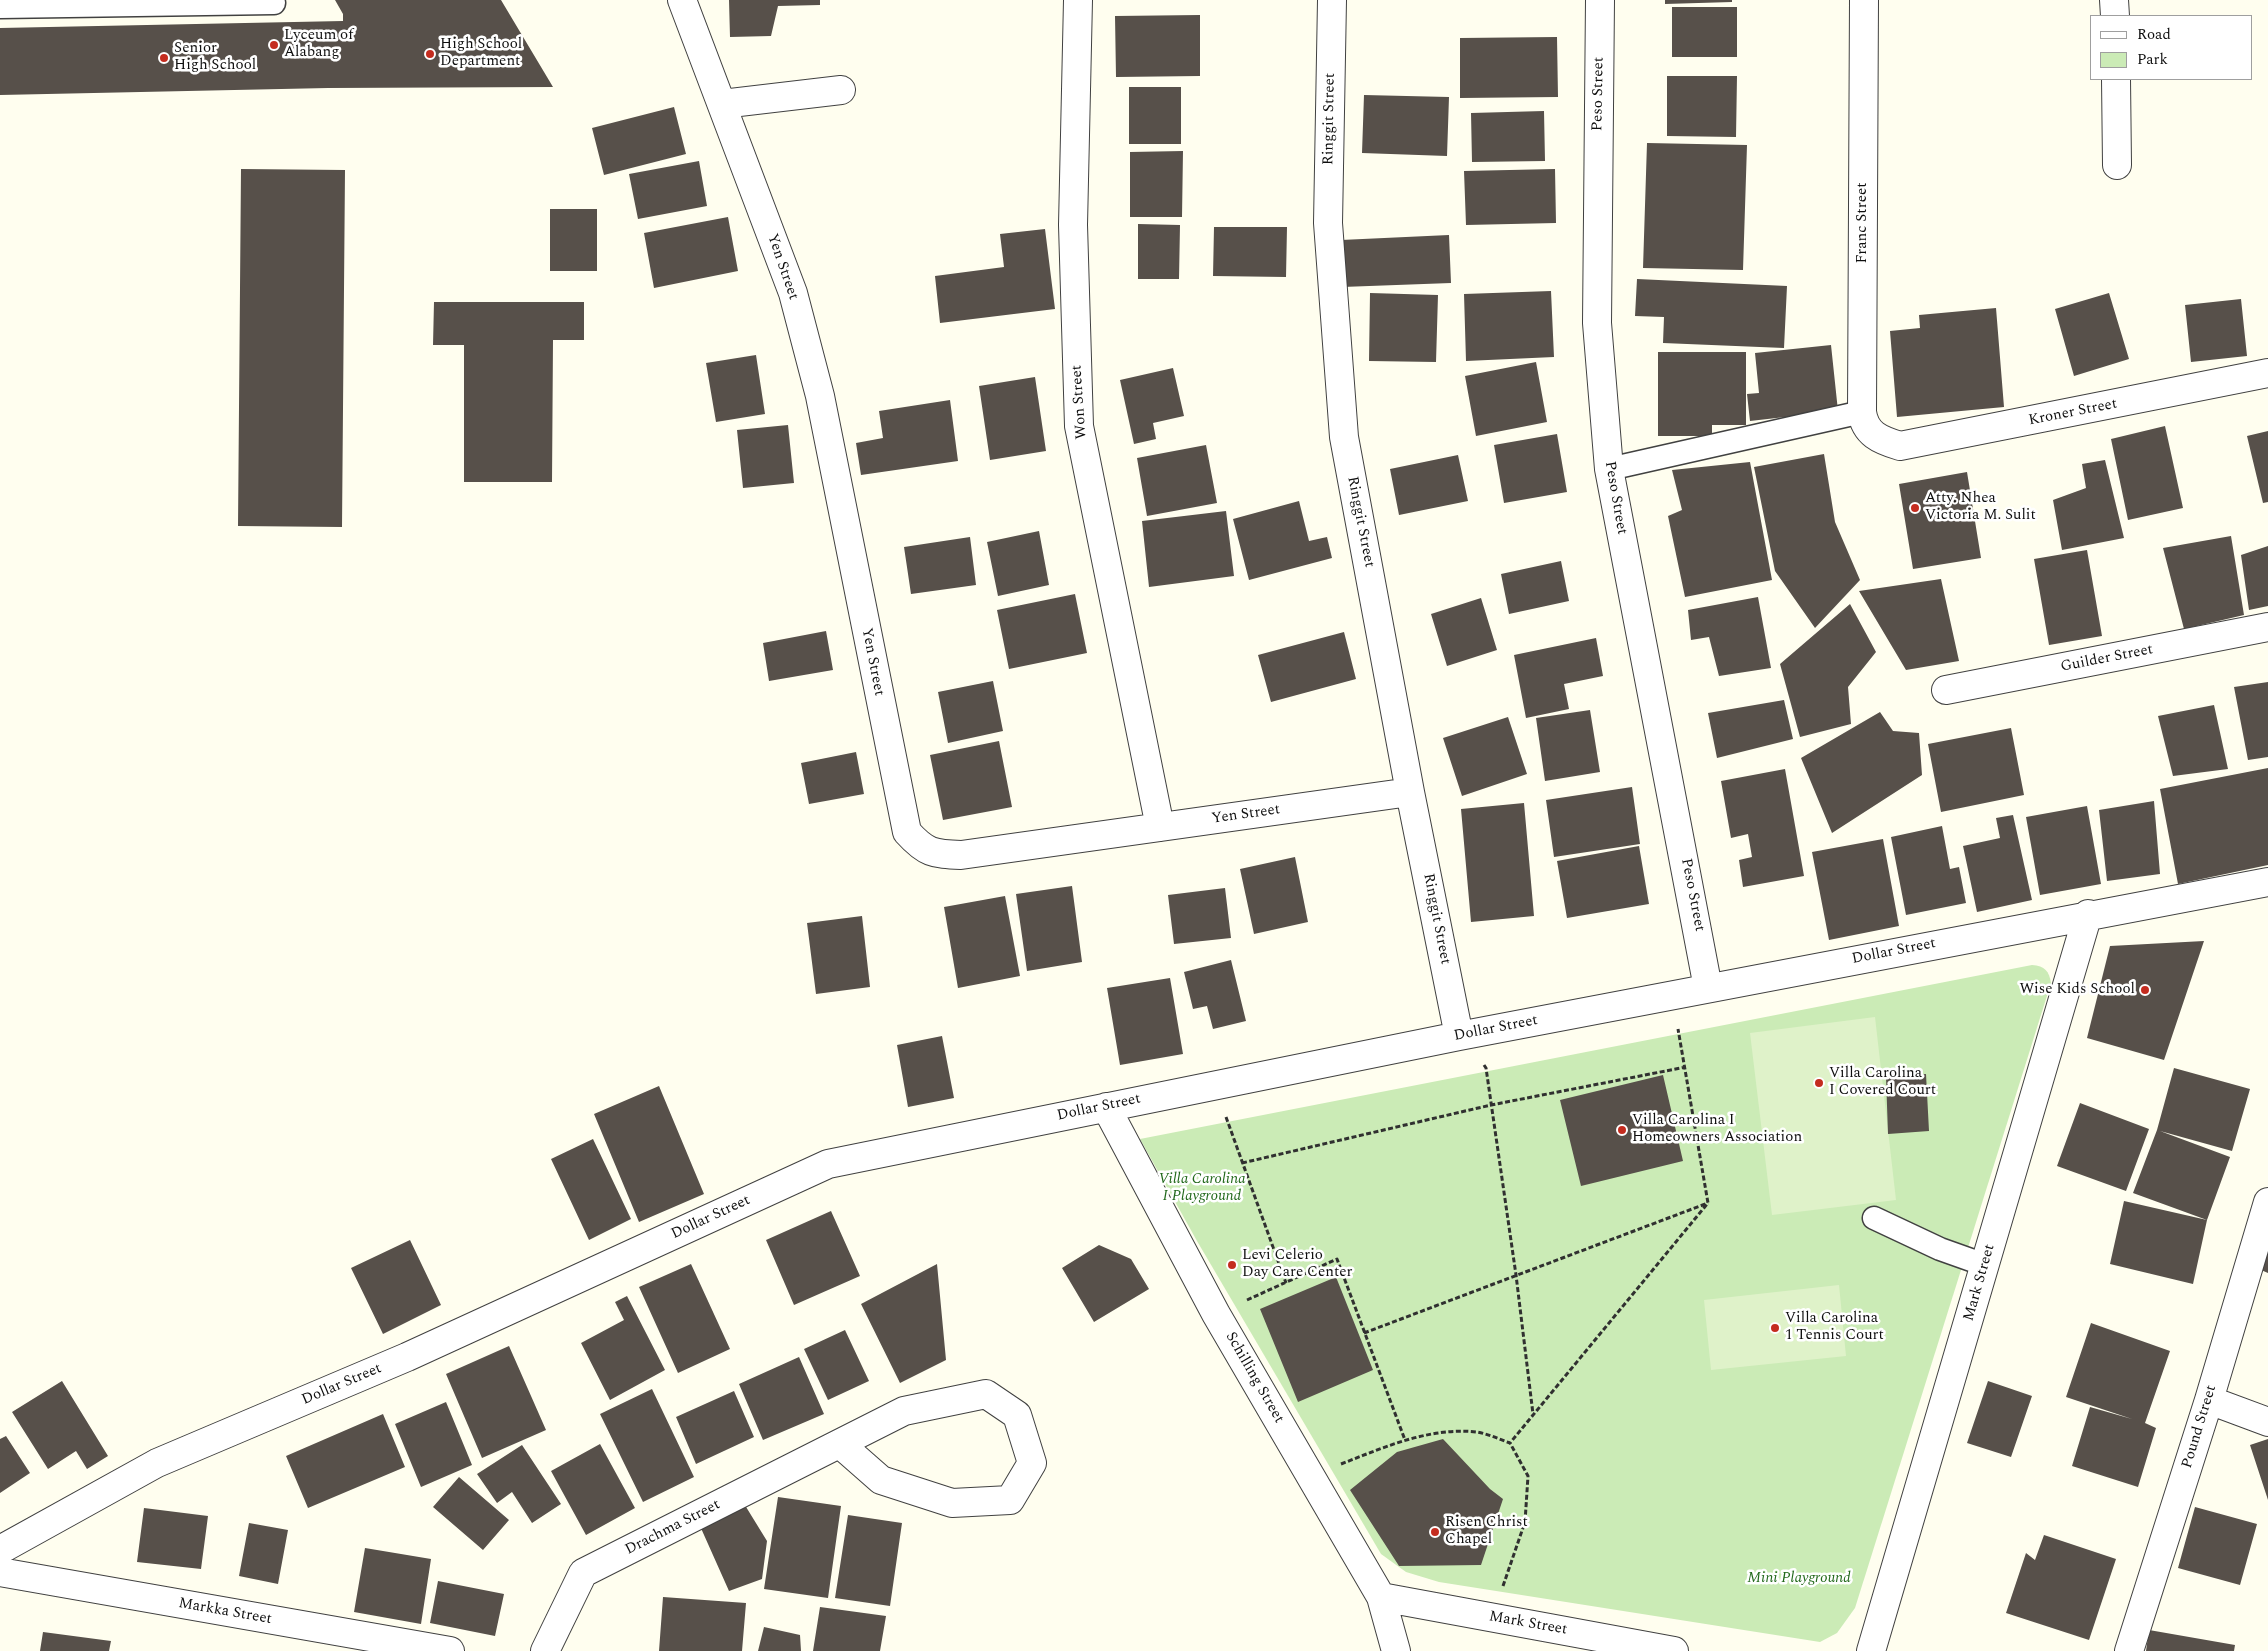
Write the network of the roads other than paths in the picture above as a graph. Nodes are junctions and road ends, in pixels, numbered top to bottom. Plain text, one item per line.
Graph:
1 (273, 0) edge
2 (682, 0) edge
3 (1078, 0) edge
4 (1332, 0) edge
5 (1600, 0) edge
6 (1864, 0) edge
7 (2114, 0) edge
8 (0, 8) edge
9 (2115, 15) edge
10 (2116, 80) edge
11 (841, 90) dead end
12 (722, 104) junction
13 (2117, 165) dead end
14 (2268, 373) edge
15 (1862, 412) junction
16 (1879, 439) joint
17 (1609, 469) junction
18 (2268, 627) edge
19 (1946, 690) dead end
20 (1410, 792) junction
21 (1160, 827) junction
22 (2268, 882) edge
23 (2088, 914) junction
24 (1708, 988) junction
25 (1459, 1036) junction
26 (1106, 1107) junction
27 (2268, 1202) edge
28 (1874, 1218) dead end
29 (1985, 1265) junction
30 (2208, 1400) junction
31 (2268, 1422) edge
32 (840, 1444) junction
33 (0, 1550) edge
34 (0, 1572) edge
35 (1382, 1597) junction
36 (450, 1651) edge
37 (545, 1651) edge
38 (1396, 1651) edge
39 (1674, 1651) edge
40 (1871, 1651) edge
41 (2129, 1651) edge

1 - 8 lane
2 - 12 street, Yen Street
3 - 21 street, Won Street
4 - 20 street, Ringgit Street
5 - 17 street, Peso Street
6 - 15 street, Franc Street
7 - 9 street
10 - 13 street
11 - 12 street
12 - 21 street, Yen Street
14 - 16 street, Kroner Street
15 - 16 street, Franc Street
15 - 17 lane
17 - 24 street, Peso Street
18 - 19 street, Guilder Street
20 - 21 street, Yen Street
20 - 25 street, Ringgit Street
22 - 23 street, Dollar Street
23 - 24 street, Dollar Street
23 - 29 street, Mark Street
24 - 25 street, Dollar Street
25 - 26 street, Dollar Street
26 - 33 street, Dollar Street
26 - 35 street, Schilling Street
27 - 30 street, Pound Street
28 - 29 lane
29 - 40 street, Mark Street
30 - 31 street
30 - 41 street, Pound Street
32 - 32 street, Drachma Street
32 - 37 street, Drachma Street
34 - 36 street, Markka Street
35 - 38 street, Schilling Street
35 - 39 street, Mark Street

